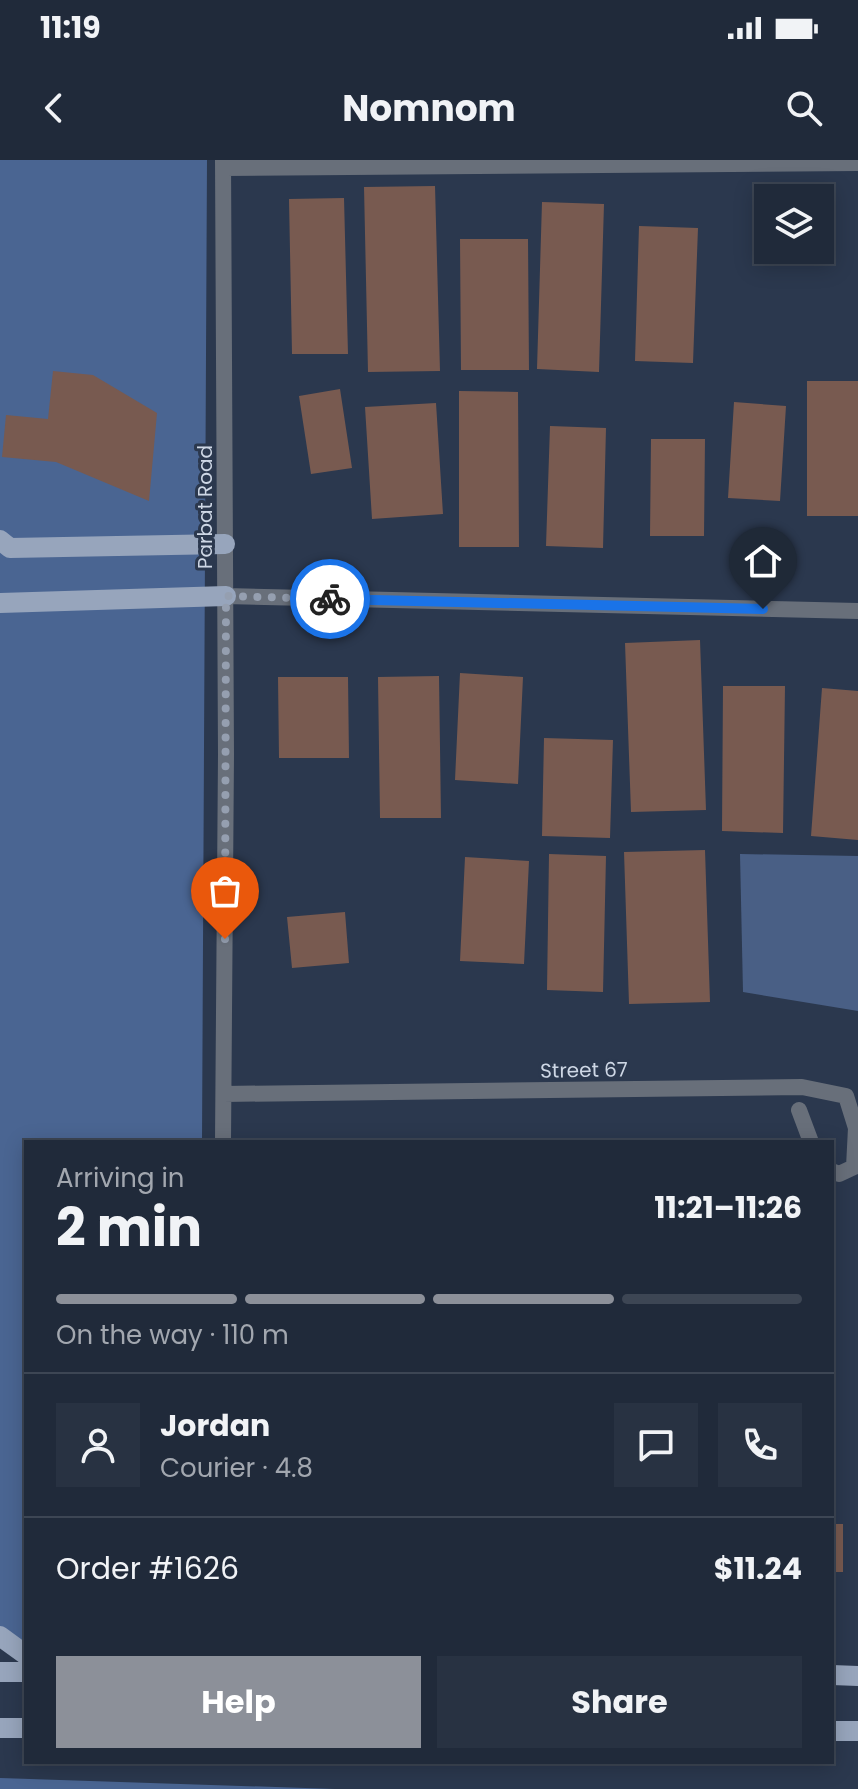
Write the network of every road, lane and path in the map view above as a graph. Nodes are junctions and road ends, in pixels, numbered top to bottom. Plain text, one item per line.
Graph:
1 (858, 163) edge
2 (224, 164) edge
3 (0, 540) edge
4 (225, 544) junction
5 (226, 596) junction
6 (0, 603) edge
7 (858, 611) edge
8 (224, 1094) junction
9 (799, 1110) dead end
10 (223, 1140) edge
11 (810, 1140) edge
12 (834, 1172) edge
13 (0, 1636) edge
14 (24, 1654) edge
15 (0, 1672) edge
16 (24, 1672) edge
17 (834, 1675) edge
18 (858, 1676) edge
19 (0, 1728) edge
20 (24, 1728) edge
21 (834, 1731) edge
22 (858, 1731) edge

1 - 2 street
2 - 4 street, Parbat Road
3 - 4 main road
4 - 5 street, Parbat Road
5 - 6 main road
5 - 7 street
5 - 8 street, Parbat Road
8 - 10 street, Parbat Road
8 - 12 street, Street 67
9 - 11 street
13 - 14 main road
15 - 16 main road
17 - 18 main road
19 - 20 main road
21 - 22 main road

